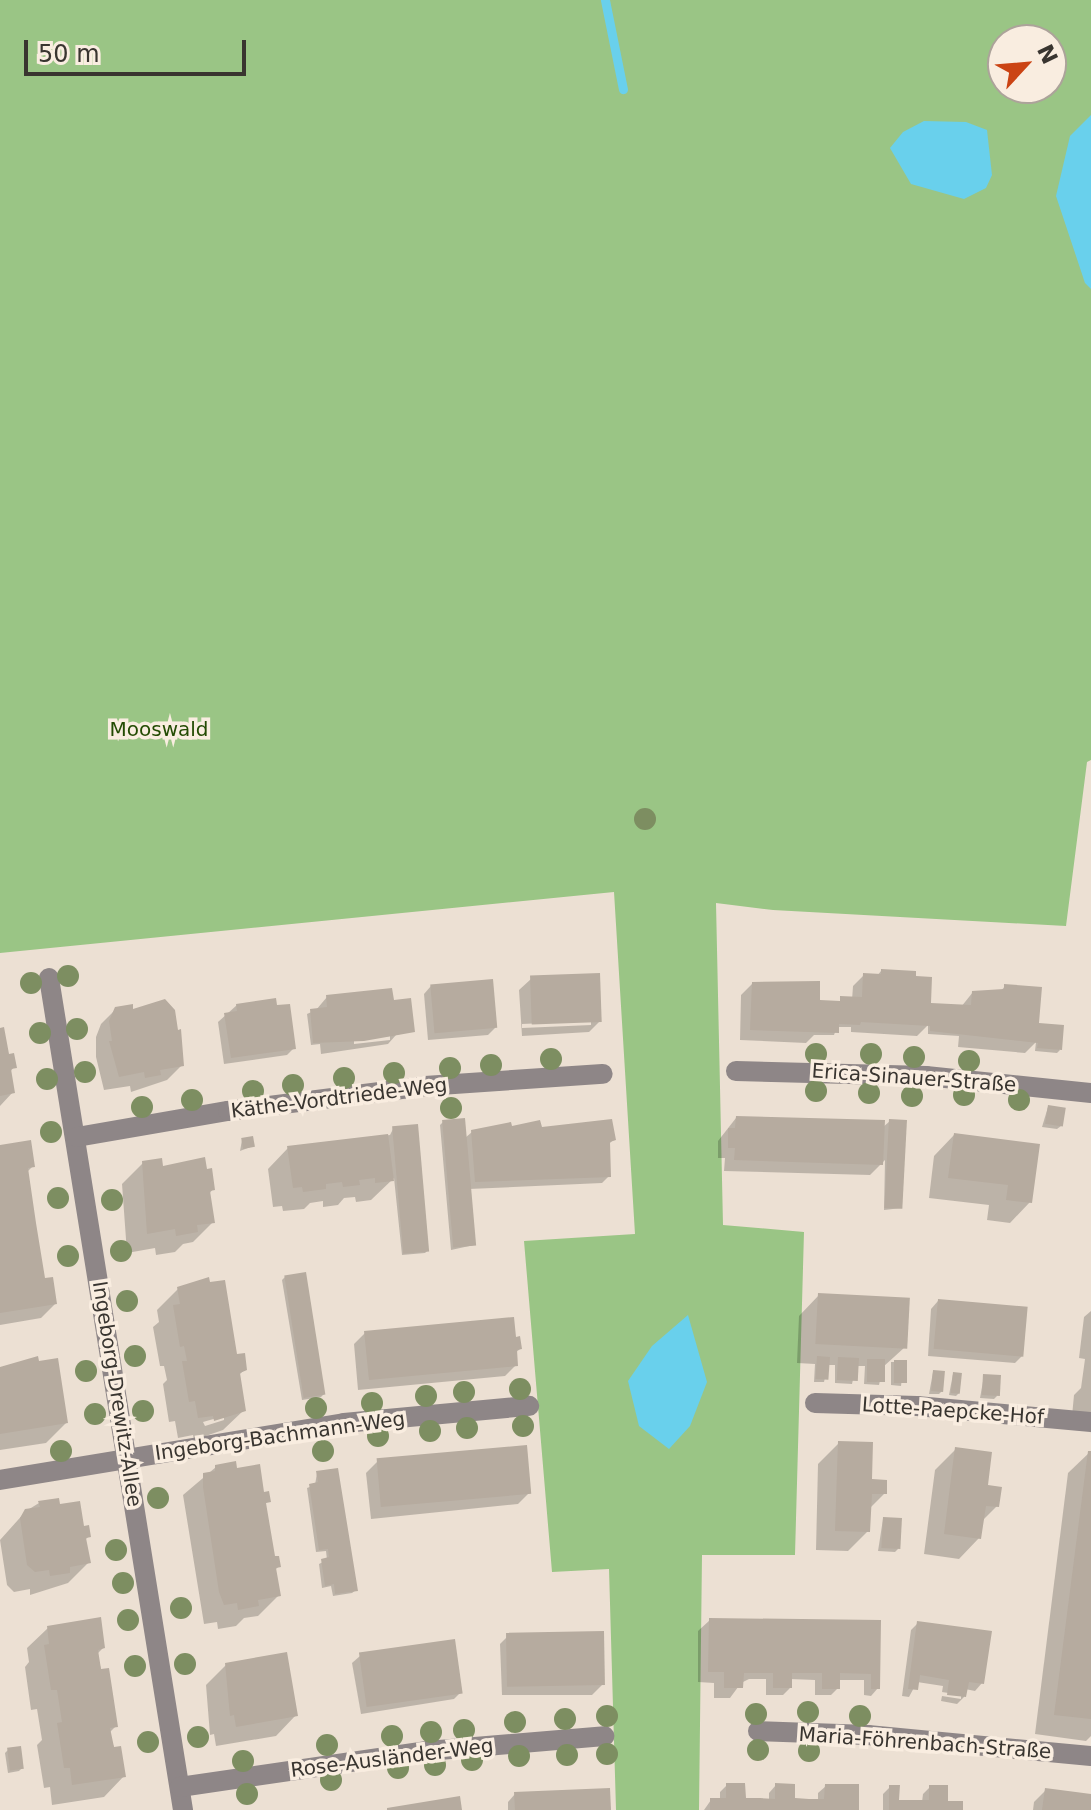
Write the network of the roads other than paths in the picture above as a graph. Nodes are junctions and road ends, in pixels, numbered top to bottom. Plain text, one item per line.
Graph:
1 (49, 978) dead end
2 (736, 1071) dead end
3 (603, 1074) dead end
4 (1091, 1093) edge
5 (77, 1137) junction
6 (815, 1403) dead end
7 (529, 1406) dead end
8 (1091, 1422) edge
9 (128, 1459) junction
10 (0, 1480) edge
11 (758, 1731) dead end
12 (604, 1736) dead end
13 (1091, 1756) edge
14 (180, 1787) junction
15 (183, 1810) edge

1 - 5 street, Ingeborg-Drewitz-Allee
2 - 4 street, Erica-Sinauer-Straße
3 - 5 street, Käthe-Vordtriede-Weg
5 - 9 street, Ingeborg-Drewitz-Allee
6 - 8 street, Lotte-Paepcke-Hof
7 - 9 street, Ingeborg-Bachmann-Weg
9 - 10 street, Ingeborg-Bachmann-Weg
9 - 14 street, Ingeborg-Drewitz-Allee
11 - 13 street, Maria-Föhrenbach-Straße
12 - 14 street, Rose-Ausländer-Weg
14 - 15 street, Ingeborg-Drewitz-Allee

